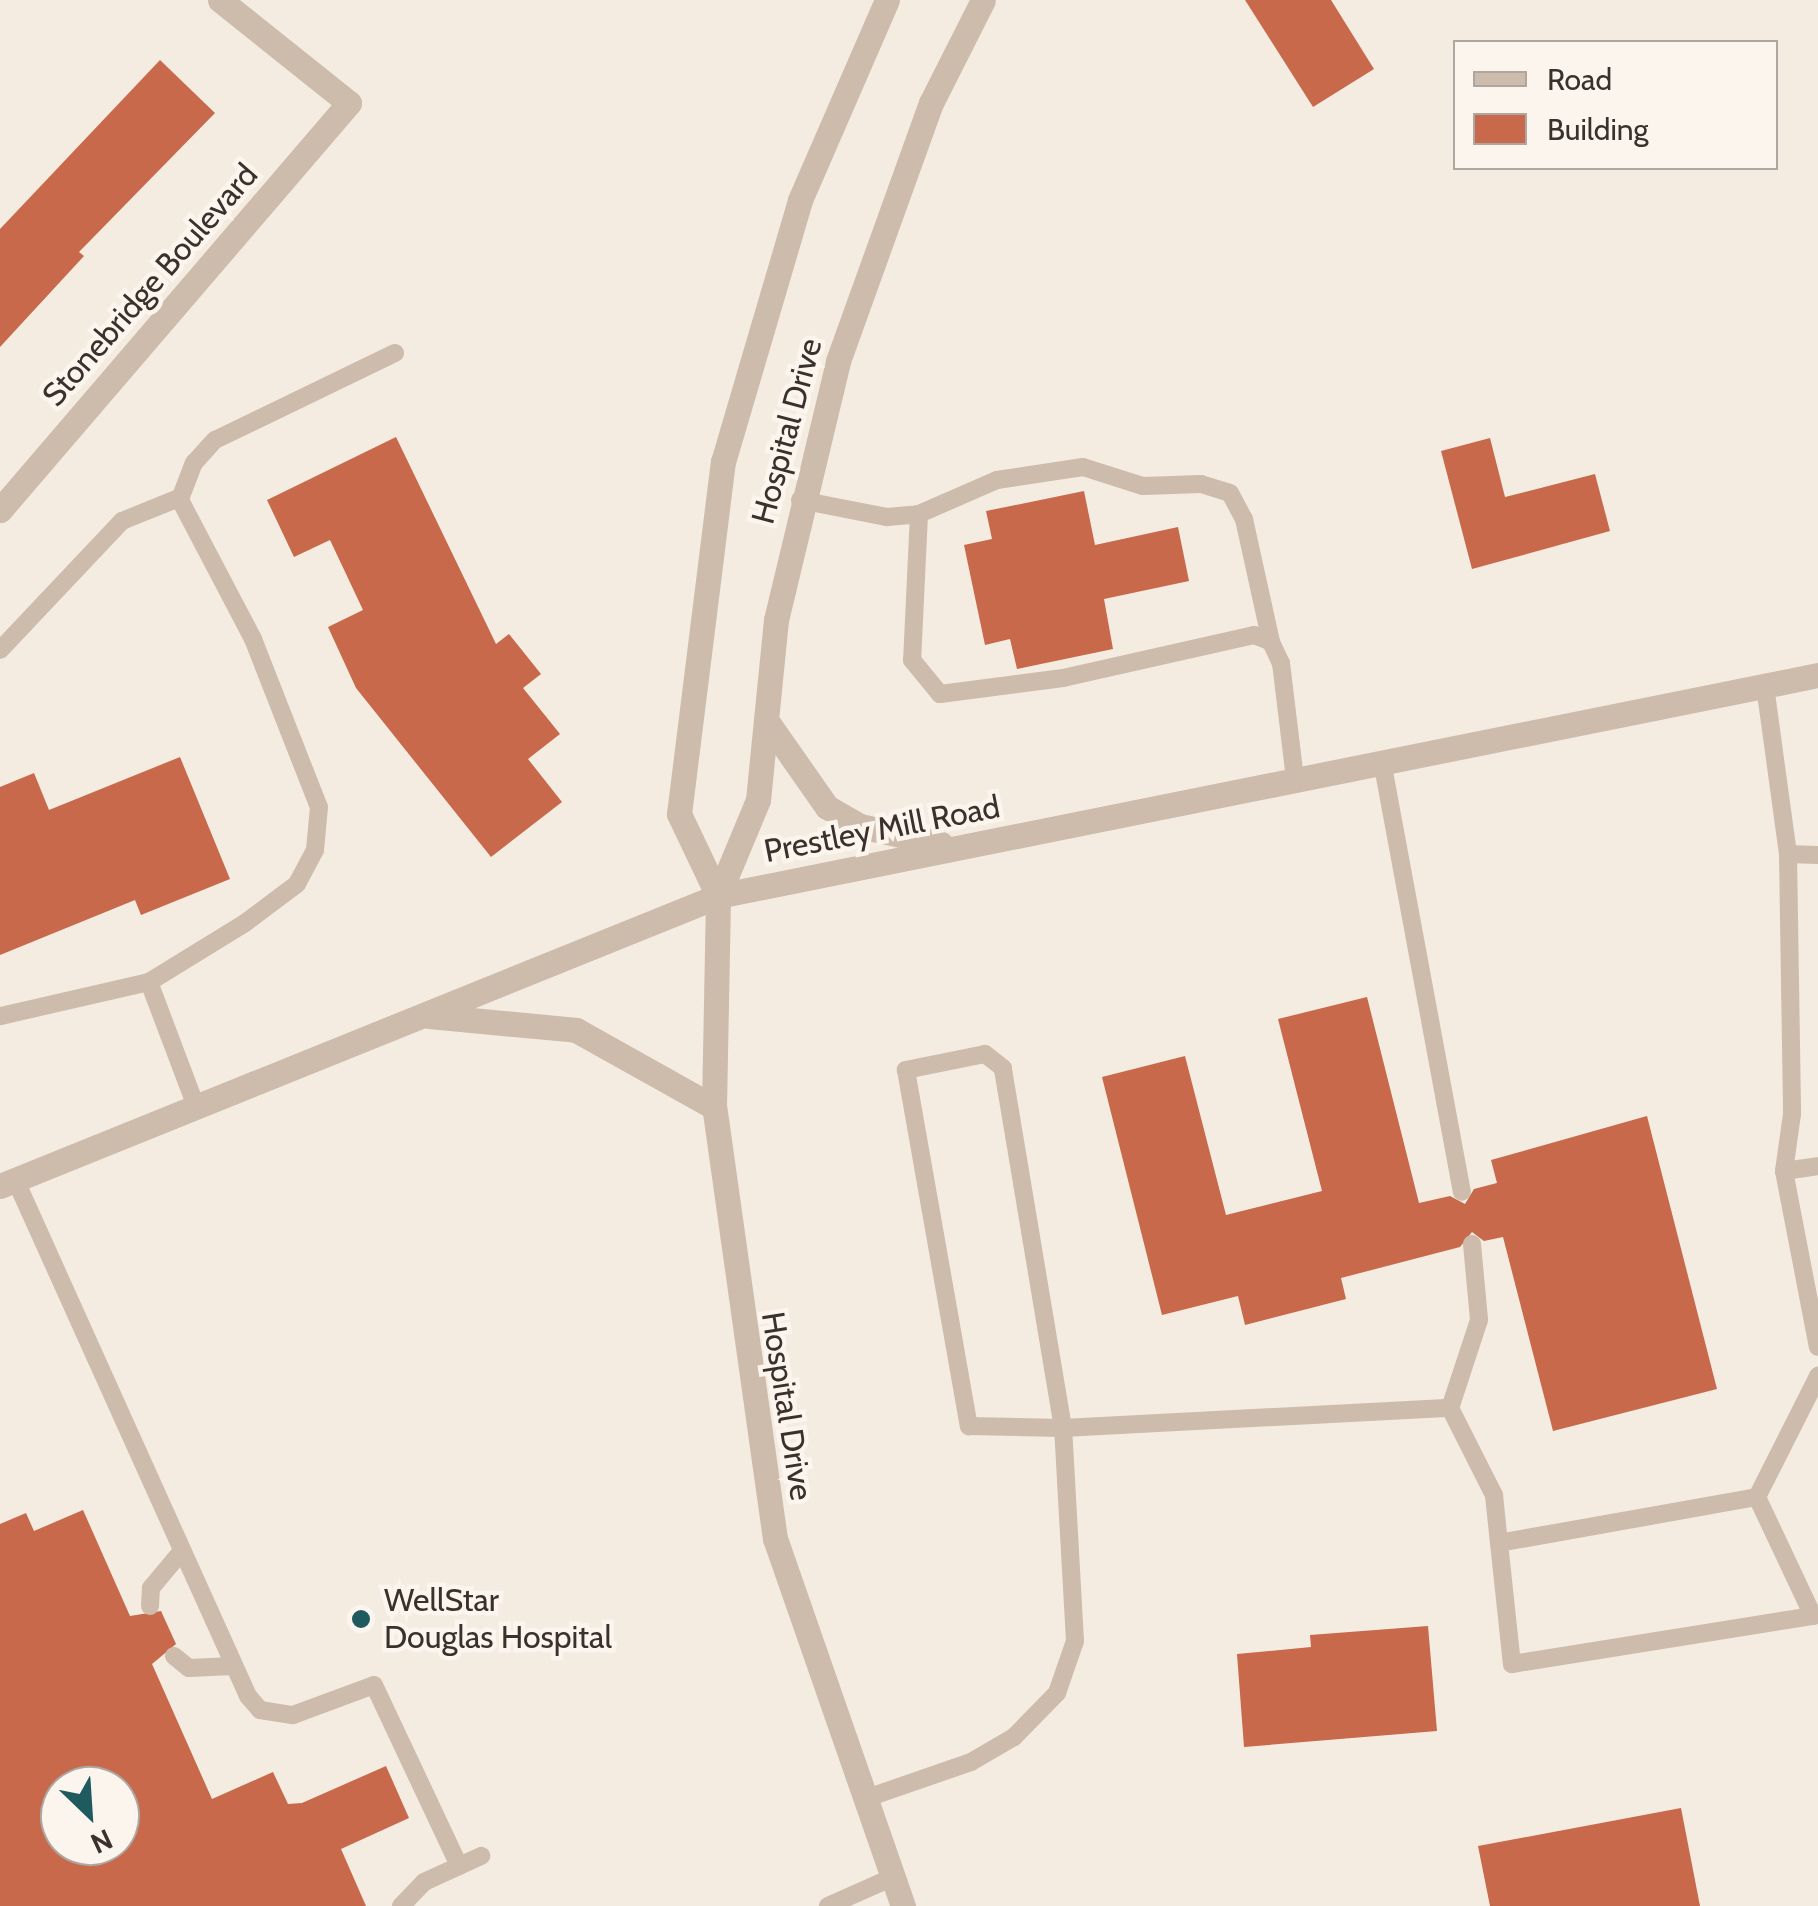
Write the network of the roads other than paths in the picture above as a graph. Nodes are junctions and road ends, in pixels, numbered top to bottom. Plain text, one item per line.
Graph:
1 (887, 0) edge
2 (983, 0) edge
3 (230, 3) edge
4 (395, 353) dead end
5 (180, 499) junction
6 (800, 500) junction
7 (0, 510) edge
8 (919, 514) junction
9 (1271, 642) junction
10 (0, 650) edge
11 (1818, 676) edge
12 (1765, 686) junction
13 (766, 720) junction
14 (1382, 761) junction
15 (1296, 778) junction
16 (960, 846) junction
17 (1788, 854) junction
18 (1818, 856) edge
19 (718, 896) junction
20 (149, 982) junction
21 (419, 1015) junction
22 (0, 1016) edge
23 (195, 1104) junction
24 (714, 1107) junction
25 (1818, 1166) edge
26 (1784, 1171) junction
27 (8, 1184) edge
28 (1462, 1192) dead end
29 (1472, 1244) dead end
30 (1818, 1347) edge
31 (1818, 1376) edge
32 (1450, 1408) junction
33 (1063, 1428) junction
34 (1757, 1497) junction
35 (1499, 1543) junction
36 (180, 1552) junction
37 (150, 1606) dead end
38 (174, 1656) dead end
39 (233, 1666) junction
40 (867, 1798) junction
41 (481, 1856) dead end
42 (459, 1866) junction
43 (891, 1878) junction
44 (401, 1906) edge
45 (828, 1906) edge
46 (903, 1906) edge

1 - 19 street, Hospital Drive
2 - 6 street, Hospital Drive
3 - 7 street, Stonebridge Boulevard
4 - 5 lane
5 - 10 lane
5 - 20 lane
6 - 8 lane
6 - 13 street, Hospital Drive
8 - 9 lane
8 - 9 lane
9 - 15 lane
11 - 12 street, Prestley Mill Road
12 - 14 street, Prestley Mill Road
12 - 17 lane
13 - 16 street
13 - 19 street, Hospital Drive
14 - 15 street, Prestley Mill Road
14 - 28 lane
15 - 16 street, Prestley Mill Road
16 - 19 street, Prestley Mill Road
17 - 18 lane
17 - 26 lane
19 - 21 street, Prestley Mill Road
19 - 24 street, Hospital Drive
20 - 22 lane
20 - 23 lane
21 - 23 street, Prestley Mill Road
21 - 24 street
23 - 27 street, Prestley Mill Road
24 - 40 street, Hospital Drive
25 - 26 lane
26 - 30 lane
27 - 36 lane
29 - 32 lane
31 - 34 lane
32 - 33 lane
32 - 35 lane
33 - 33 lane
33 - 40 lane
34 - 35 lane
34 - 35 lane
36 - 37 lane
36 - 39 lane
38 - 39 lane
39 - 42 lane
40 - 43 street, Hospital Drive
41 - 42 lane
42 - 44 lane
43 - 45 lane
43 - 46 street, Hospital Drive

